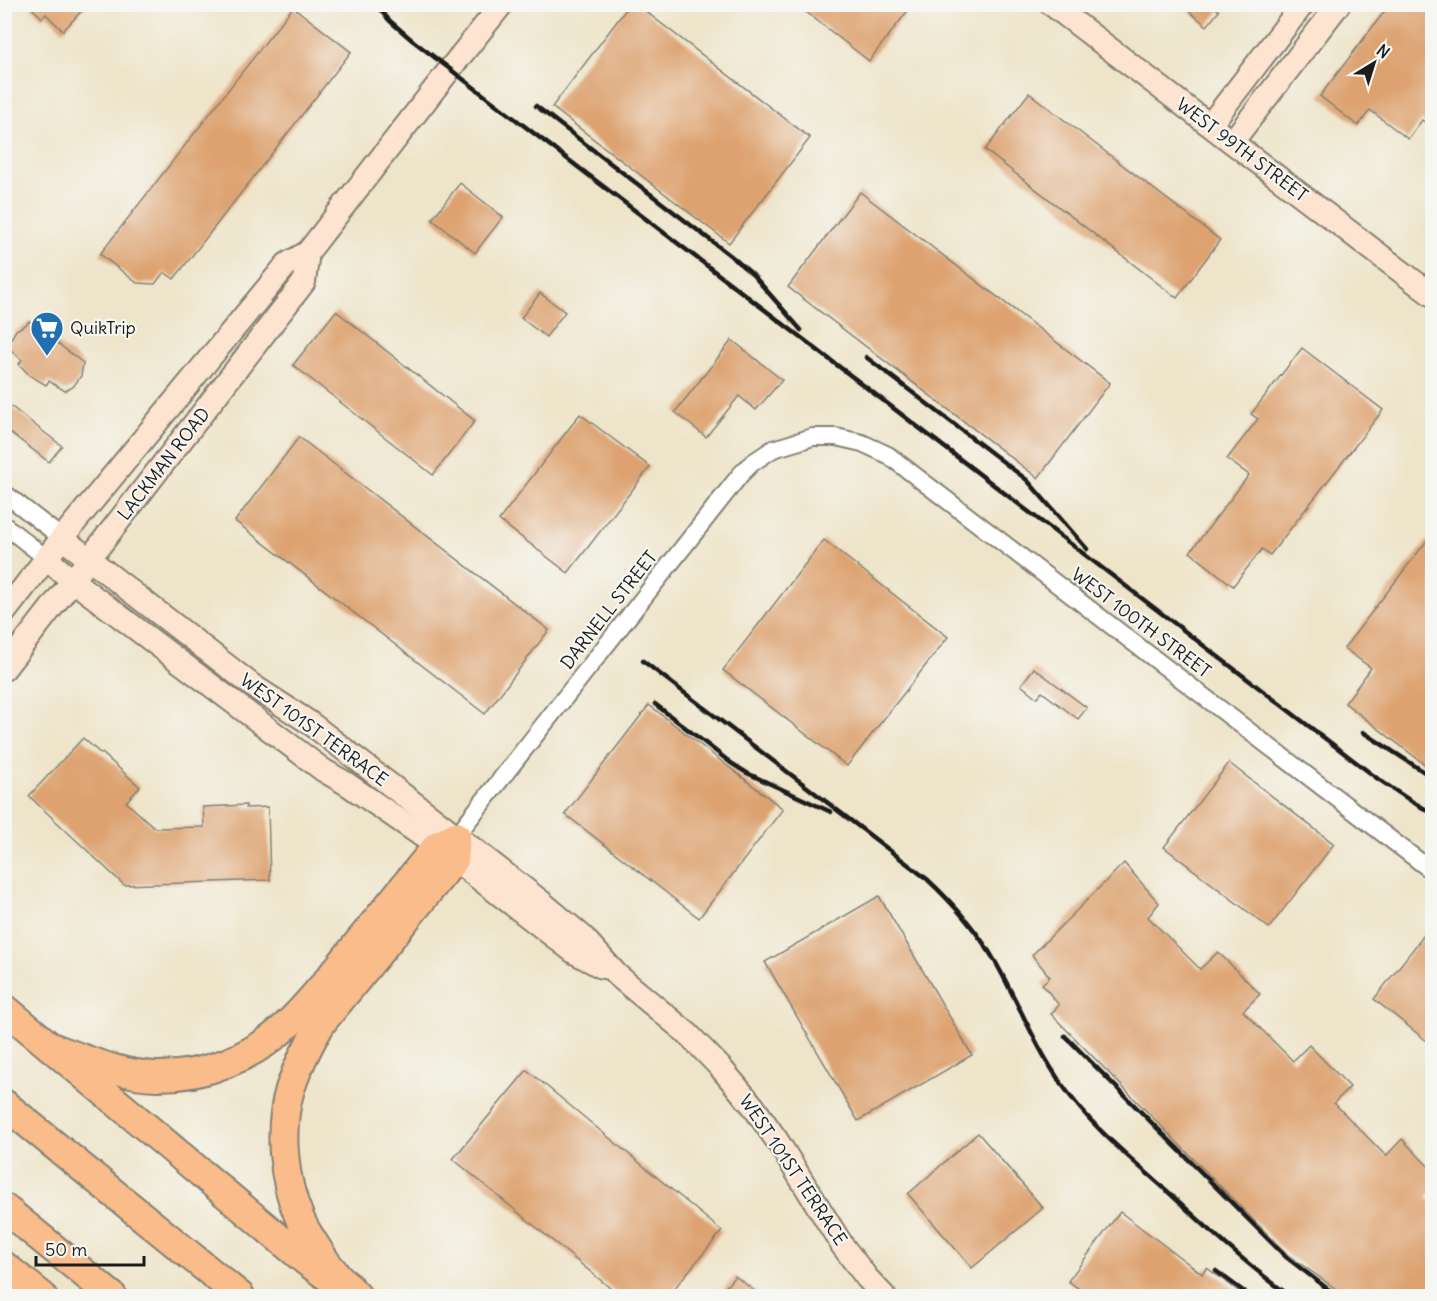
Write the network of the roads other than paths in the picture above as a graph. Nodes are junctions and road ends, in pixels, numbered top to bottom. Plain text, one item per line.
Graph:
1 (502, 4) edge
2 (1051, 4) edge
3 (1303, 4) edge
4 (1331, 8) edge
5 (1210, 125) junction
6 (1232, 142) junction
7 (309, 252) junction
8 (1432, 295) edge
9 (813, 437) joint
10 (4, 493) edge
11 (4, 525) edge
12 (62, 538) junction
13 (46, 558) junction
14 (90, 560) junction
15 (73, 581) junction
16 (4, 613) edge
17 (4, 669) edge
18 (449, 847) junction
19 (1432, 871) edge
20 (4, 1008) edge
21 (51, 1047) junction
22 (4, 1104) edge
23 (4, 1208) edge
24 (4, 1266) edge
25 (42, 1296) edge
26 (112, 1296) edge
27 (240, 1296) edge
28 (356, 1296) edge
29 (884, 1296) edge

1 - 7 main road, LACKMAN ROAD
2 - 5 main road, WEST 99TH STREET
3 - 5 main road
4 - 6 main road
5 - 6 main road, WEST 99TH STREET
6 - 8 main road, WEST 99TH STREET
7 - 12 main road, LACKMAN ROAD
7 - 14 main road, LACKMAN ROAD
9 - 18 street, DARNELL STREET
9 - 19 street, WEST 100TH STREET
10 - 12 street, WEST 101ST TERRACE
11 - 13 street, WEST 101ST TERRACE
12 - 13 main road, LACKMAN ROAD
12 - 14 main road, WEST 101ST TERRACE
13 - 15 main road, WEST 101ST TERRACE
13 - 16 main road, LACKMAN ROAD
14 - 15 main road, LACKMAN ROAD
14 - 18 main road, WEST 101ST TERRACE
15 - 17 main road, LACKMAN ROAD
15 - 18 main road, WEST 101ST TERRACE
18 - 21 highway
18 - 28 highway
18 - 29 main road, WEST 101ST TERRACE
20 - 21 highway
21 - 28 highway
22 - 27 highway
23 - 26 highway
24 - 25 highway

